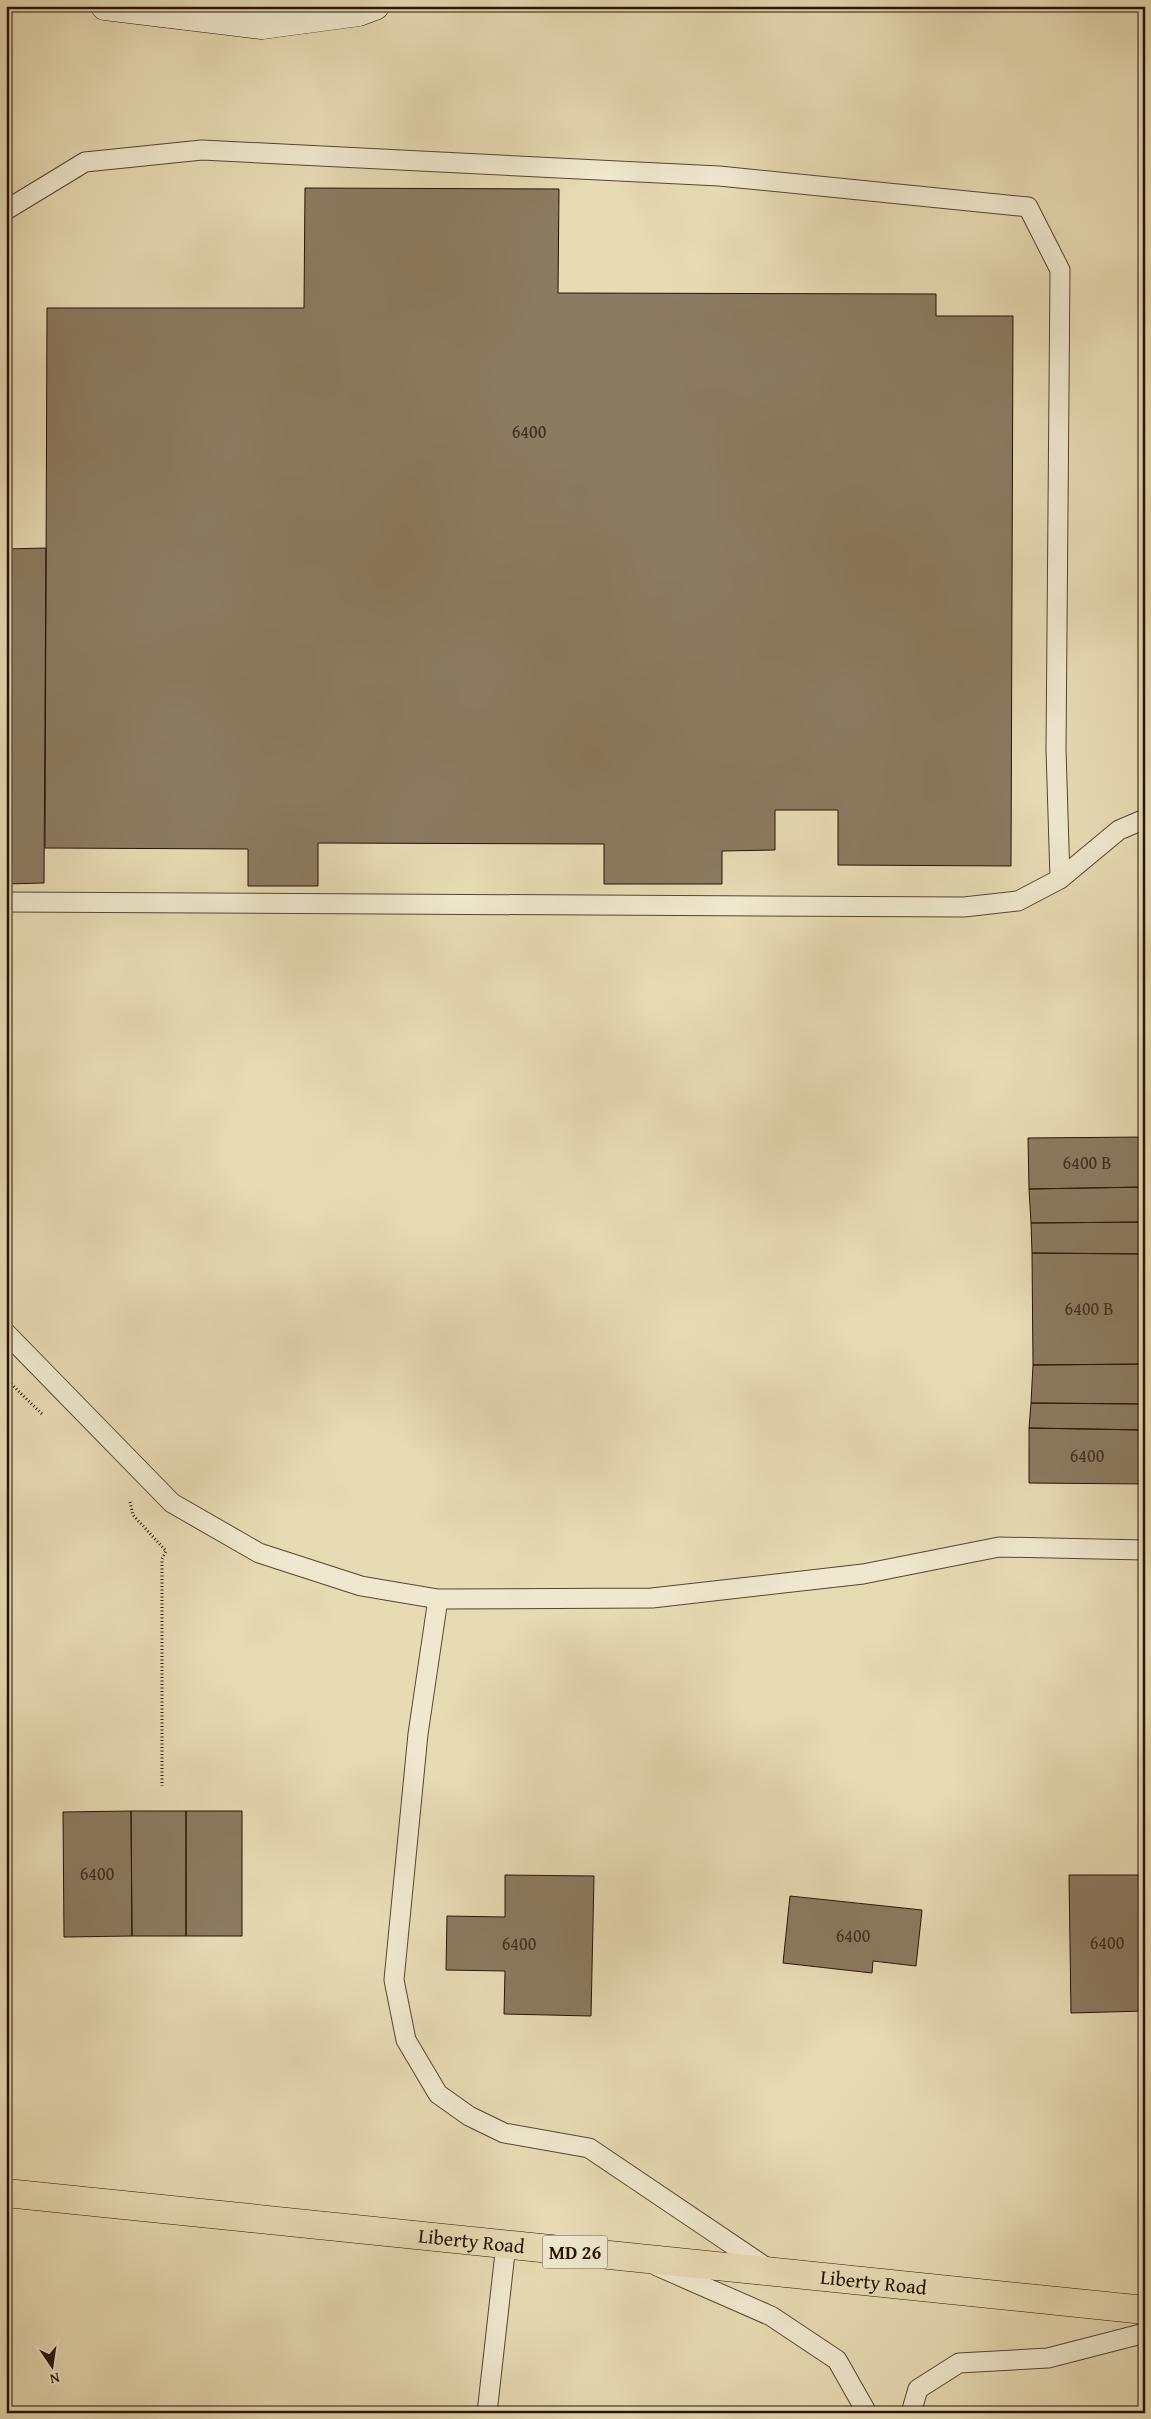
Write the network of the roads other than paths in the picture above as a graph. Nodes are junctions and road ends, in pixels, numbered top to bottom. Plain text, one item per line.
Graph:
1 (105, 6) edge
2 (375, 6) edge
3 (6, 210) edge
4 (1145, 819) edge
5 (1060, 879) junction
6 (6, 902) edge
7 (6, 1333) edge
8 (1145, 1550) edge
9 (438, 1599) junction
10 (6, 2193) edge
11 (506, 2244) junction
12 (640, 2258) junction
13 (773, 2272) junction
14 (1145, 2310) edge
15 (1145, 2333) edge
16 (488, 2413) edge
17 (867, 2413) edge
18 (911, 2413) edge

1 - 2 street
3 - 5 lane
4 - 5 lane
5 - 6 lane
7 - 9 lane
8 - 9 lane
9 - 13 lane
10 - 11 main road, Liberty Road / MD 26
11 - 12 main road, Liberty Road / MD 26
11 - 16 lane
12 - 13 main road, Liberty Road / MD 26
12 - 17 lane
13 - 14 main road, Liberty Road / MD 26
15 - 18 lane

